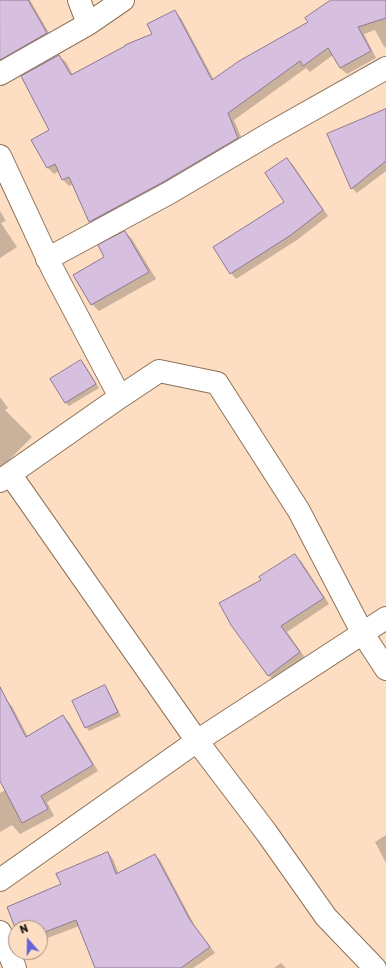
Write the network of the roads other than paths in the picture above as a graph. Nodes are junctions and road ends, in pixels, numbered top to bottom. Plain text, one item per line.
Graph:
1 (79, 0) edge
2 (123, 0) edge
3 (88, 24) junction
4 (386, 68) edge
5 (0, 74) edge
6 (0, 156) edge
7 (47, 259) junction
8 (120, 397) junction
9 (5, 478) edge
10 (386, 618) edge
11 (363, 634) junction
12 (386, 669) edge
13 (197, 740) junction
14 (0, 880) edge
15 (0, 932) edge
16 (15, 968) edge
17 (375, 968) edge

1 - 3 street
2 - 3 street
3 - 5 street
4 - 7 street
6 - 7 street
7 - 8 street
8 - 9 street
8 - 11 street
9 - 13 street
10 - 11 street
11 - 12 street
11 - 13 street
13 - 14 street
13 - 17 street
15 - 16 street

